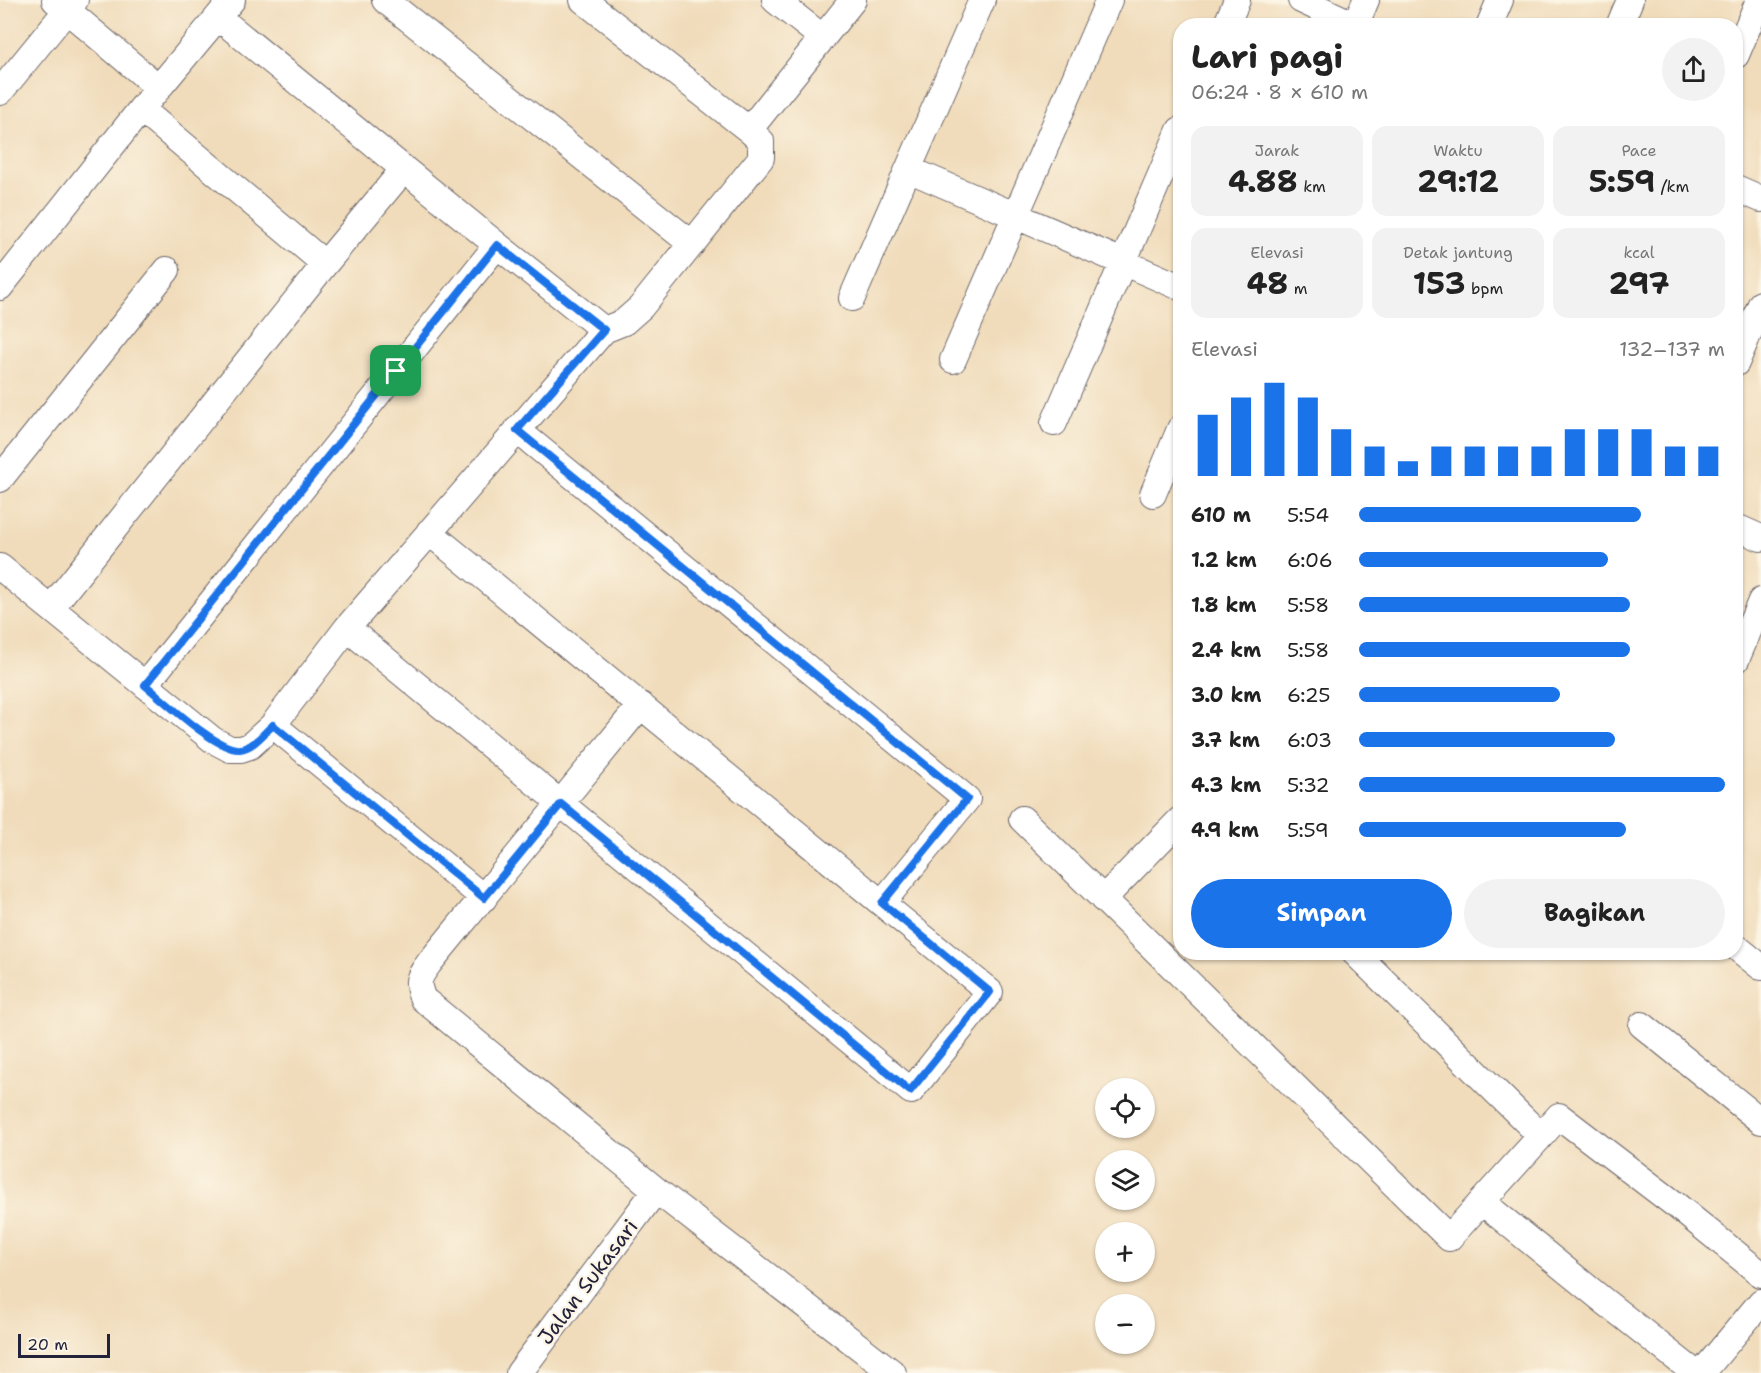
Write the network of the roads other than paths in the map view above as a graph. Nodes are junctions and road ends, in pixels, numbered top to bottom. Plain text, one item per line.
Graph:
1 (385, 0) edge
2 (583, 0) edge
3 (776, 0) edge
4 (853, 0) edge
5 (982, 0) edge
6 (1109, 0) edge
7 (1237, 0) edge
8 (1300, 0) edge
9 (1366, 0) edge
10 (1500, 0) edge
11 (1630, 0) edge
12 (1759, 0) edge
13 (65, 3) edge
14 (225, 8) edge
15 (1229, 18) edge
16 (1340, 18) edge
17 (1359, 18) edge
18 (1492, 18) edge
19 (1622, 18) edge
20 (823, 38) junction
21 (1743, 38) edge
22 (159, 88) junction
23 (0, 92) edge
24 (141, 109) junction
25 (749, 130) junction
26 (1173, 146) edge
27 (404, 169) junction
28 (908, 169) junction
29 (1743, 191) edge
30 (1761, 199) edge
31 (1015, 216) junction
32 (692, 244) junction
33 (497, 245) junction
34 (1124, 262) junction
35 (325, 264) junction
36 (167, 270) dead end
37 (1173, 284) edge
38 (0, 287) edge
39 (852, 298) dead end
40 (1761, 304) edge
41 (604, 330) junction
42 (1743, 346) edge
43 (953, 360) dead end
44 (1054, 423) dead end
45 (517, 430) junction
46 (1173, 445) edge
47 (0, 479) edge
48 (1152, 494) dead end
49 (1743, 529) edge
50 (429, 532) junction
51 (1761, 538) edge
52 (0, 567) edge
53 (1761, 602) edge
54 (51, 608) junction
55 (347, 628) junction
56 (1743, 644) edge
57 (145, 685) junction
58 (641, 705) junction
59 (273, 725) junction
60 (561, 804) junction
61 (1022, 819) dead end
62 (1173, 827) edge
63 (484, 898) junction
64 (1103, 899) junction
65 (882, 903) junction
66 (1743, 953) edge
67 (1362, 960) edge
68 (1761, 967) edge
69 (1642, 1024) dead end
70 (1761, 1121) edge
71 (1541, 1136) junction
72 (656, 1190) junction
73 (1482, 1202) junction
74 (1761, 1274) edge
75 (1761, 1302) edge
76 (519, 1373) edge
77 (893, 1373) edge
78 (1695, 1373) edge
79 (1702, 1373) edge

1 - 32 street
2 - 25 street
3 - 20 street
4 - 20 street
5 - 28 street
6 - 31 street
7 - 15 street
8 - 16 street
9 - 17 street
10 - 18 street
11 - 19 street
12 - 21 street
13 - 22 street
13 - 23 street
14 - 22 street
14 - 27 street
20 - 25 street
22 - 24 street
24 - 35 street
24 - 38 street
25 - 32 street
26 - 34 street
27 - 33 street
27 - 35 street
28 - 31 street
28 - 39 street
29 - 30 street
31 - 34 street
31 - 43 street
32 - 41 street
33 - 41 street
33 - 57 street
34 - 37 street
34 - 44 street
35 - 54 street
36 - 47 street
40 - 42 street
41 - 45 street
45 - 50 street
45 - 65 street
46 - 48 street
49 - 51 street
50 - 55 street
50 - 58 street
52 - 54 street
53 - 56 street
54 - 57 street
55 - 59 street
55 - 60 street
57 - 59 street
58 - 60 street
58 - 65 street
59 - 63 street
60 - 63 street
60 - 65 street
61 - 64 street
62 - 64 street
63 - 72 street
64 - 73 street
66 - 68 street
67 - 71 street
69 - 70 street
71 - 73 street
71 - 74 street
72 - 76 street, Jalan Sukasari
72 - 77 street
73 - 78 street
75 - 79 street

